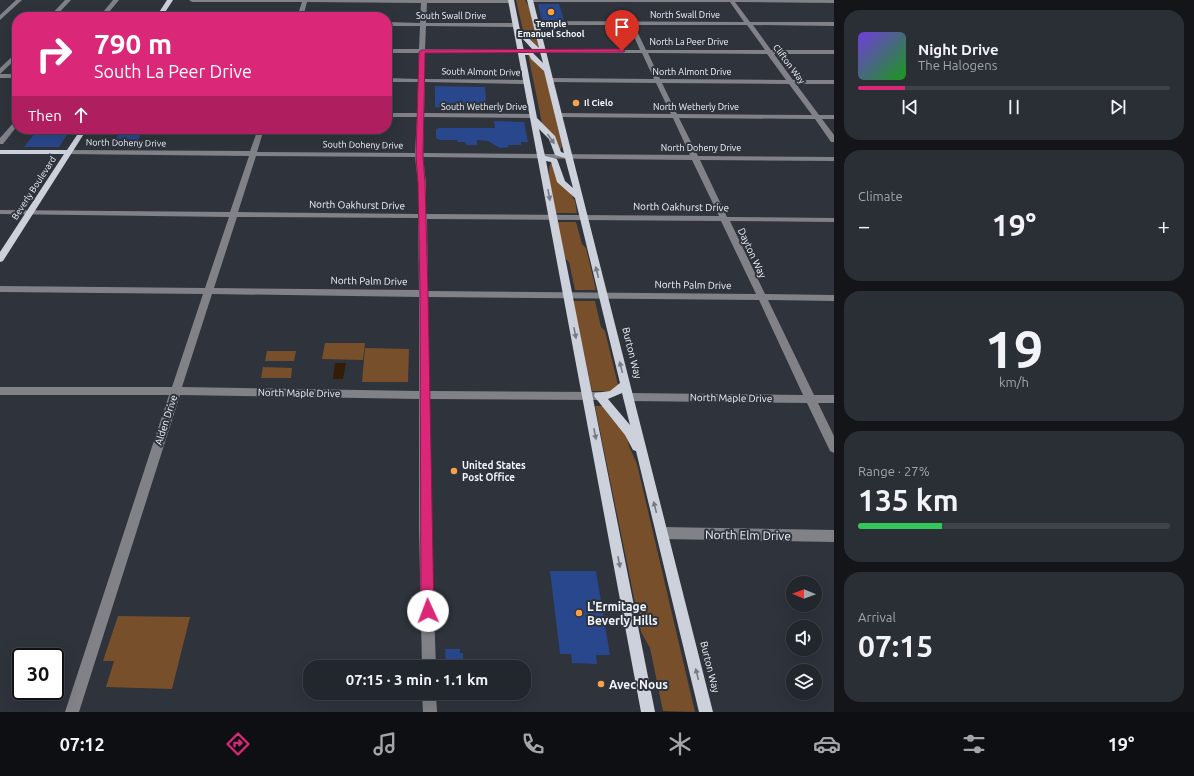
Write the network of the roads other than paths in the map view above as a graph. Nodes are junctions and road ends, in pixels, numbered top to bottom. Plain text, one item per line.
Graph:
1 (19, 0) edge
2 (68, 0) edge
3 (116, 0) edge
4 (170, 0) edge
5 (192, 0) edge
6 (305, 0) edge
7 (530, 0) edge
8 (620, 0) edge
9 (731, 0) edge
10 (424, 1) edge
11 (511, 1) edge
12 (834, 1) edge
13 (57, 12) edge
14 (106, 12) edge
15 (162, 12) edge
16 (301, 12) edge
17 (0, 18) edge
18 (536, 23) junction
19 (392, 24) edge
20 (631, 24) junction
21 (748, 24) junction
22 (834, 24) edge
23 (423, 25) junction
24 (516, 28) junction
25 (392, 51) edge
26 (542, 51) junction
27 (644, 51) junction
28 (422, 52) junction
29 (520, 52) junction
30 (769, 52) junction
31 (834, 52) edge
32 (12, 59) edge
33 (547, 70) junction
34 (0, 72) edge
35 (0, 76) edge
36 (12, 76) edge
37 (392, 80) edge
38 (550, 80) junction
39 (659, 80) junction
40 (421, 81) junction
41 (791, 81) junction
42 (526, 82) junction
43 (834, 82) edge
44 (392, 115) edge
45 (420, 115) junction
46 (558, 115) junction
47 (674, 116) junction
48 (817, 117) junction
49 (834, 117) edge
50 (533, 118) junction
51 (12, 128) edge
52 (81, 134) edge
53 (259, 134) edge
54 (834, 140) edge
55 (0, 142) edge
56 (0, 152) edge
57 (69, 152) junction
58 (253, 154) junction
59 (419, 156) junction
60 (541, 157) junction
61 (569, 157) junction
62 (695, 158) junction
63 (834, 159) edge
64 (579, 198) junction
65 (0, 212) edge
66 (30, 213) junction
67 (233, 214) junction
68 (421, 216) junction
69 (553, 217) junction
70 (584, 217) junction
71 (724, 219) junction
72 (834, 220) edge
73 (0, 258) edge
74 (0, 289) edge
75 (209, 290) junction
76 (424, 293) junction
77 (568, 295) junction
78 (603, 295) junction
79 (761, 297) junction
80 (834, 298) edge
81 (625, 384) junction
82 (0, 390) edge
83 (176, 391) junction
84 (425, 395) junction
85 (593, 396) junction
86 (628, 397) junction
87 (810, 399) junction
88 (834, 399) edge
89 (834, 448) edge
90 (643, 458) junction
91 (662, 533) junction
92 (834, 536) edge
93 (429, 660) edge
94 (429, 700) edge
95 (72, 712) edge
96 (430, 712) edge
97 (648, 712) edge
98 (706, 712) edge

1 - 17 street
2 - 13 street
3 - 14 street
4 - 15 main road
5 - 6 street
6 - 10 street
6 - 16 street
7 - 8 street
7 - 18 main road, Burton Way
8 - 9 street
9 - 12 street
9 - 21 street, Clifton Way
10 - 11 street
10 - 23 street
11 - 24 main road
18 - 20 street, North Swall Drive
18 - 26 main road, Burton Way
19 - 23 street, South Swall Drive
20 - 21 street, North Swall Drive
20 - 27 street, Dayton Way
21 - 22 street, North Swall Drive
21 - 30 street, Clifton Way
23 - 24 street, South Swall Drive
23 - 28 street
24 - 26 main road
24 - 29 main road
25 - 28 street, North La Peer Drive
26 - 27 street, North La Peer Drive
26 - 29 street, North La Peer Drive
26 - 33 main road, Burton Way
27 - 30 street, North La Peer Drive
27 - 39 street, Dayton Way
28 - 29 street, North La Peer Drive
28 - 40 street
29 - 33 main road
29 - 42 main road
30 - 31 street, North La Peer Drive
30 - 41 street, Clifton Way
32 - 34 street
33 - 38 main road, Burton Way
35 - 36 street
37 - 40 street, South Almont Drive
38 - 39 street, North Almont Drive
38 - 46 main road, Burton Way
39 - 41 street, North Almont Drive
39 - 47 street, Dayton Way
40 - 42 street, South Almont Drive
40 - 45 street
41 - 43 street, North Almont Drive
41 - 48 street, Clifton Way
42 - 50 main road
44 - 45 street, South Wetherly Drive
45 - 50 street, South Wetherly Drive
45 - 59 street
46 - 47 street, North Wetherly Drive
46 - 61 main road, Burton Way
47 - 48 street, North Wetherly Drive
47 - 62 street, Dayton Way
48 - 49 street, North Wetherly Drive
48 - 54 street, Clifton Way
50 - 60 main road
50 -> 61 main road
51 - 55 street
52 - 57 main road, Beverly Boulevard
53 - 58 street, Alden Drive
56 - 57 main road, North Doheny Drive
57 - 58 street, North Doheny Drive
57 - 66 main road, Beverly Boulevard
58 - 59 street, South Doheny Drive
58 - 67 street, Alden Drive
59 - 60 street, South Doheny Drive
59 - 68 street
60 - 61 street, South Doheny Drive
60 - 64 main road
60 -> 69 main road
61 - 62 street, North Doheny Drive
61 - 64 main road, Burton Way
62 - 63 street, North Doheny Drive
62 - 71 street, Dayton Way
64 - 70 main road, Burton Way
65 - 66 street, North Oakhurst Drive
66 - 67 street, North Oakhurst Drive
66 - 73 main road, Beverly Boulevard
67 - 68 street, North Oakhurst Drive
67 - 75 street, Alden Drive
68 - 69 street, North Oakhurst Drive
68 - 76 street
69 - 70 street, North Oakhurst Drive
69 - 77 main road
70 - 71 street, North Oakhurst Drive
78 -> 70 main road, Burton Way
71 - 72 street, North Oakhurst Drive
71 - 79 street, Dayton Way
74 - 75 street, North Palm Drive
75 - 76 street, North Palm Drive
75 - 83 street, Alden Drive
76 - 77 street, North Palm Drive
76 - 84 street
77 - 78 street, North Palm Drive
77 -> 85 main road
78 - 79 street, North Palm Drive
81 -> 78 main road, Burton Way
79 - 80 street, North Palm Drive
79 - 87 street, Dayton Way
81 - 85 main road
81 - 86 main road, Burton Way
82 - 83 street, North Maple Drive
83 - 84 street, North Maple Drive
83 - 95 street, Alden Drive
84 - 85 street, North Maple Drive
84 - 93 street
85 - 90 main road
85 -> 97 main road
86 - 87 street, North Maple Drive
86 - 90 main road, Burton Way
87 - 88 street, North Maple Drive
87 - 89 street, Dayton Way
91 -> 90 main road, Burton Way
91 - 92 street, North Elm Drive
98 -> 91 main road, Burton Way
94 - 96 street

